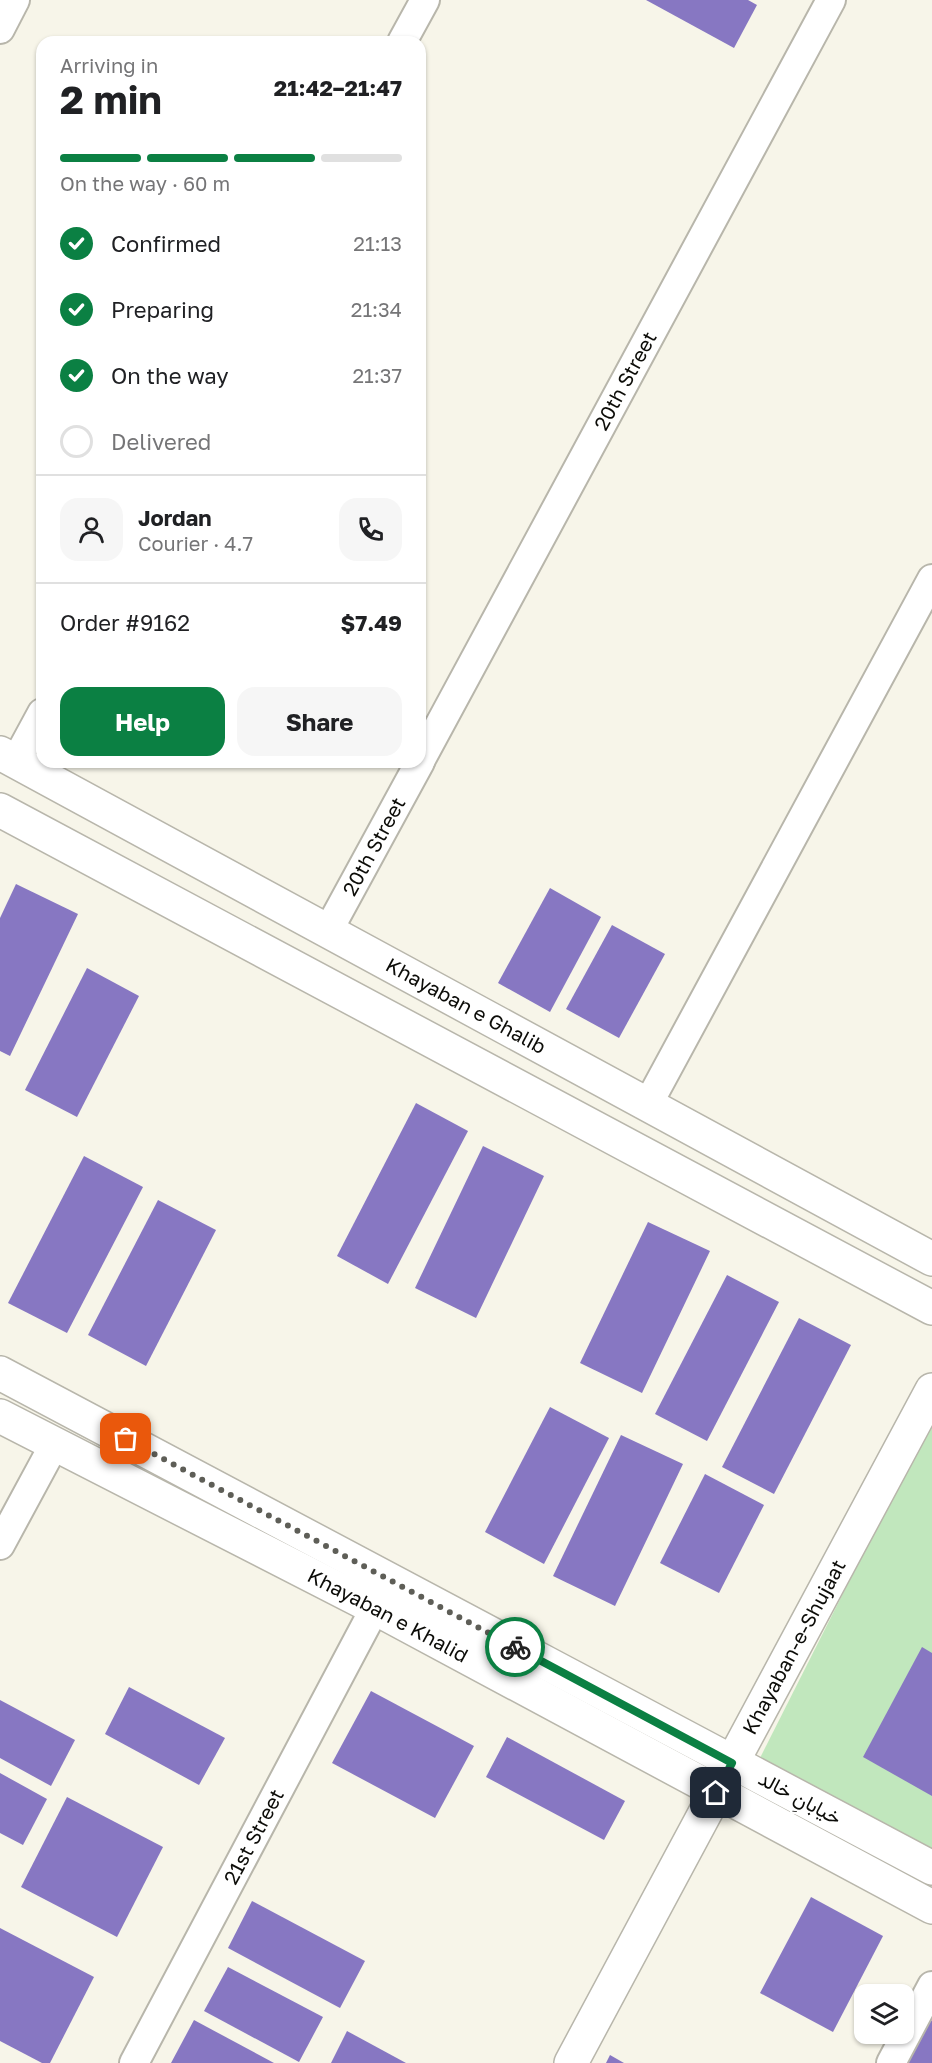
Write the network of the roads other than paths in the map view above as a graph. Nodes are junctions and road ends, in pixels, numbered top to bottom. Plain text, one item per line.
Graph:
1 (15, 0) edge
2 (425, 0) edge
3 (831, 0) edge
4 (0, 29) edge
5 (405, 36) edge
6 (932, 579) edge
7 (36, 721) edge
8 (426, 751) edge
9 (8, 757) edge
10 (417, 768) edge
11 (0, 810) edge
12 (329, 929) junction
13 (648, 1104) junction
14 (932, 1258) edge
15 (932, 1308) edge
16 (0, 1372) edge
17 (932, 1390) edge
18 (0, 1416) edge
19 (54, 1445) junction
20 (0, 1545) edge
21 (375, 1608) junction
22 (732, 1763) junction
23 (716, 1793) junction
24 (932, 1868) edge
25 (932, 1907) edge
26 (932, 1986) edge
27 (134, 2063) edge
28 (571, 2063) edge
29 (891, 2063) edge

1 - 4 street
2 - 5 street
3 - 8 street, 20th Street
6 - 13 street
7 - 9 street
9 - 12 street, Khayaban e Ghalib
10 - 12 street, 20th Street
11 - 15 street
12 - 13 street, Khayaban e Ghalib
13 - 14 street, Khayaban e Ghalib
16 - 22 street, خیابانِ خالد
17 - 22 street, Khayaban-e-Shujaat
18 - 19 street, Khayaban e Khalid
19 - 20 street
19 - 21 street, Khayaban e Khalid
21 - 23 street, Khayaban e Khalid
21 - 27 street, 21st Street
22 - 23 street, Khayaban-e-Shujaat
22 - 24 street, خیابانِ خالد
23 - 25 street, Khayaban e Khalid
23 - 28 street, Khayaban-e-Shujaat
26 - 29 street

